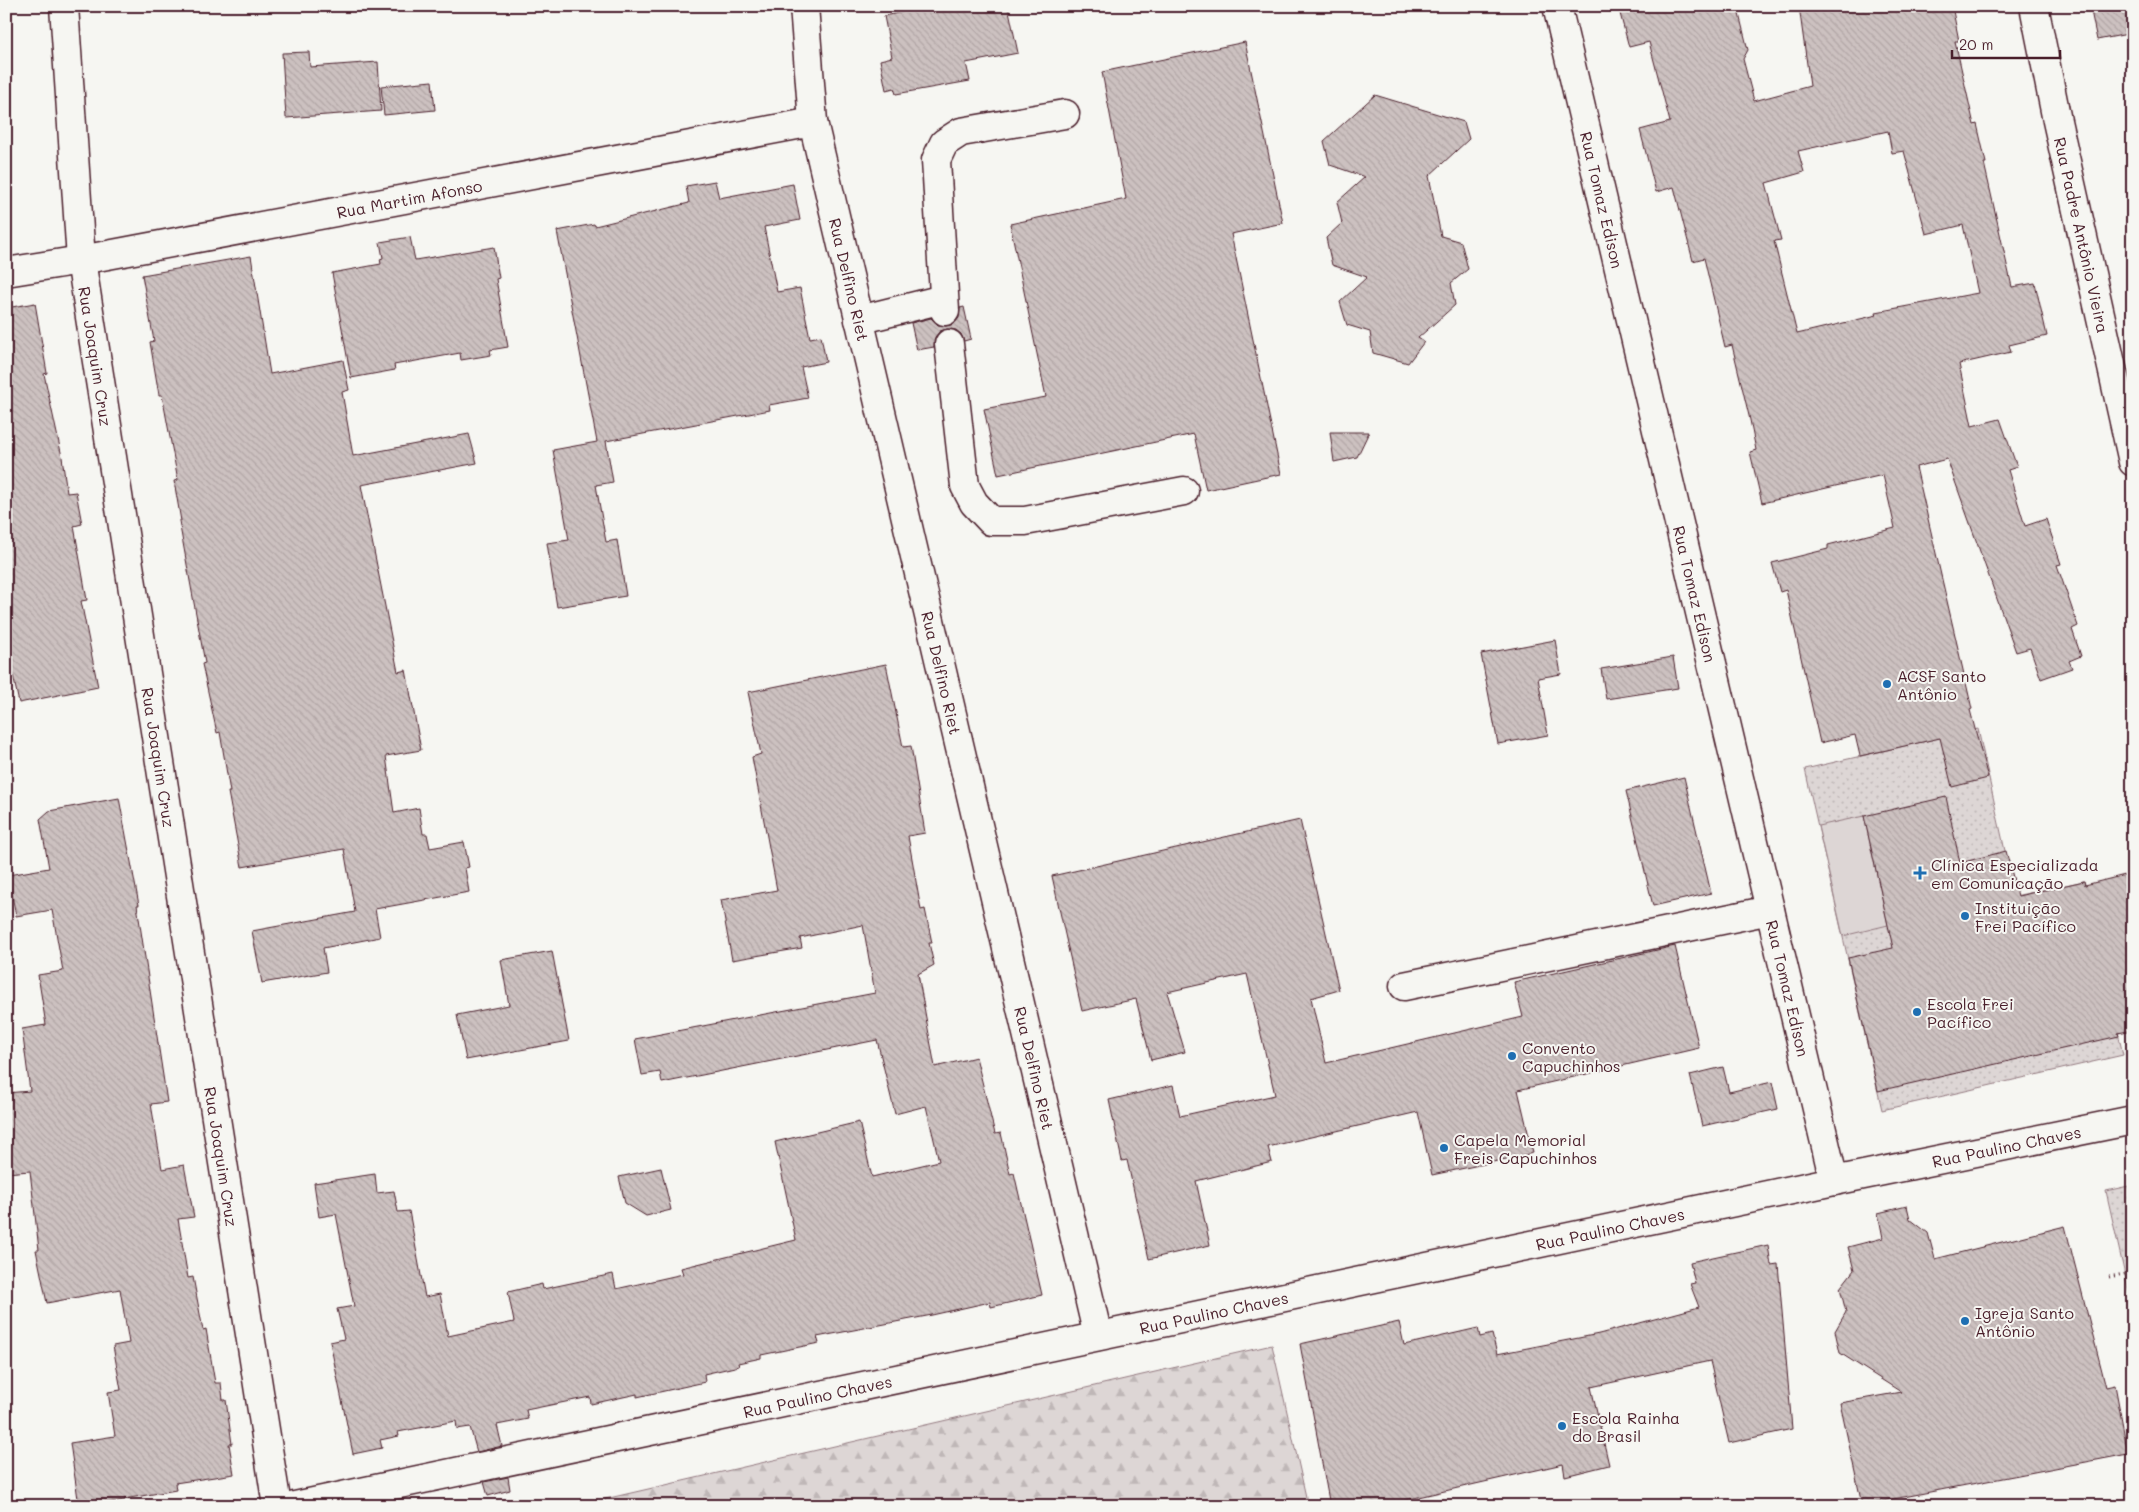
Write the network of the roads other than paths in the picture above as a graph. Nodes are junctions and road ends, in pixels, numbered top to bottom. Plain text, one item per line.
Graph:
1 (64, 6) edge
2 (804, 6) edge
3 (1557, 6) edge
4 (2034, 6) edge
5 (1065, 114) dead end
6 (813, 122) junction
7 (81, 260) junction
8 (6, 272) edge
9 (860, 320) junction
10 (948, 344) dead end
11 (2133, 462) edge
12 (1184, 491) dead end
13 (1770, 910) junction
14 (1404, 986) dead end
15 (2133, 1120) edge
16 (1834, 1181) junction
17 (1098, 1336) junction
18 (276, 1506) edge
19 (295, 1506) edge

1 - 7 street, Rua Joaquim Cruz
2 - 6 street, Rua Delfino Riet
3 - 13 street, Rua Tomaz Edison
4 - 11 street, Rua Padre Antônio Vieira
5 - 9 street
6 - 7 street, Rua Martim Afonso
6 - 9 street, Rua Delfino Riet
7 - 8 street, Rua Martim Afonso
7 - 18 street, Rua Joaquim Cruz
9 - 17 street, Rua Delfino Riet
10 - 12 street
13 - 14 street
13 - 16 street, Rua Tomaz Edison
15 - 16 street, Rua Paulino Chaves
16 - 17 street, Rua Paulino Chaves
17 - 19 street, Rua Paulino Chaves

